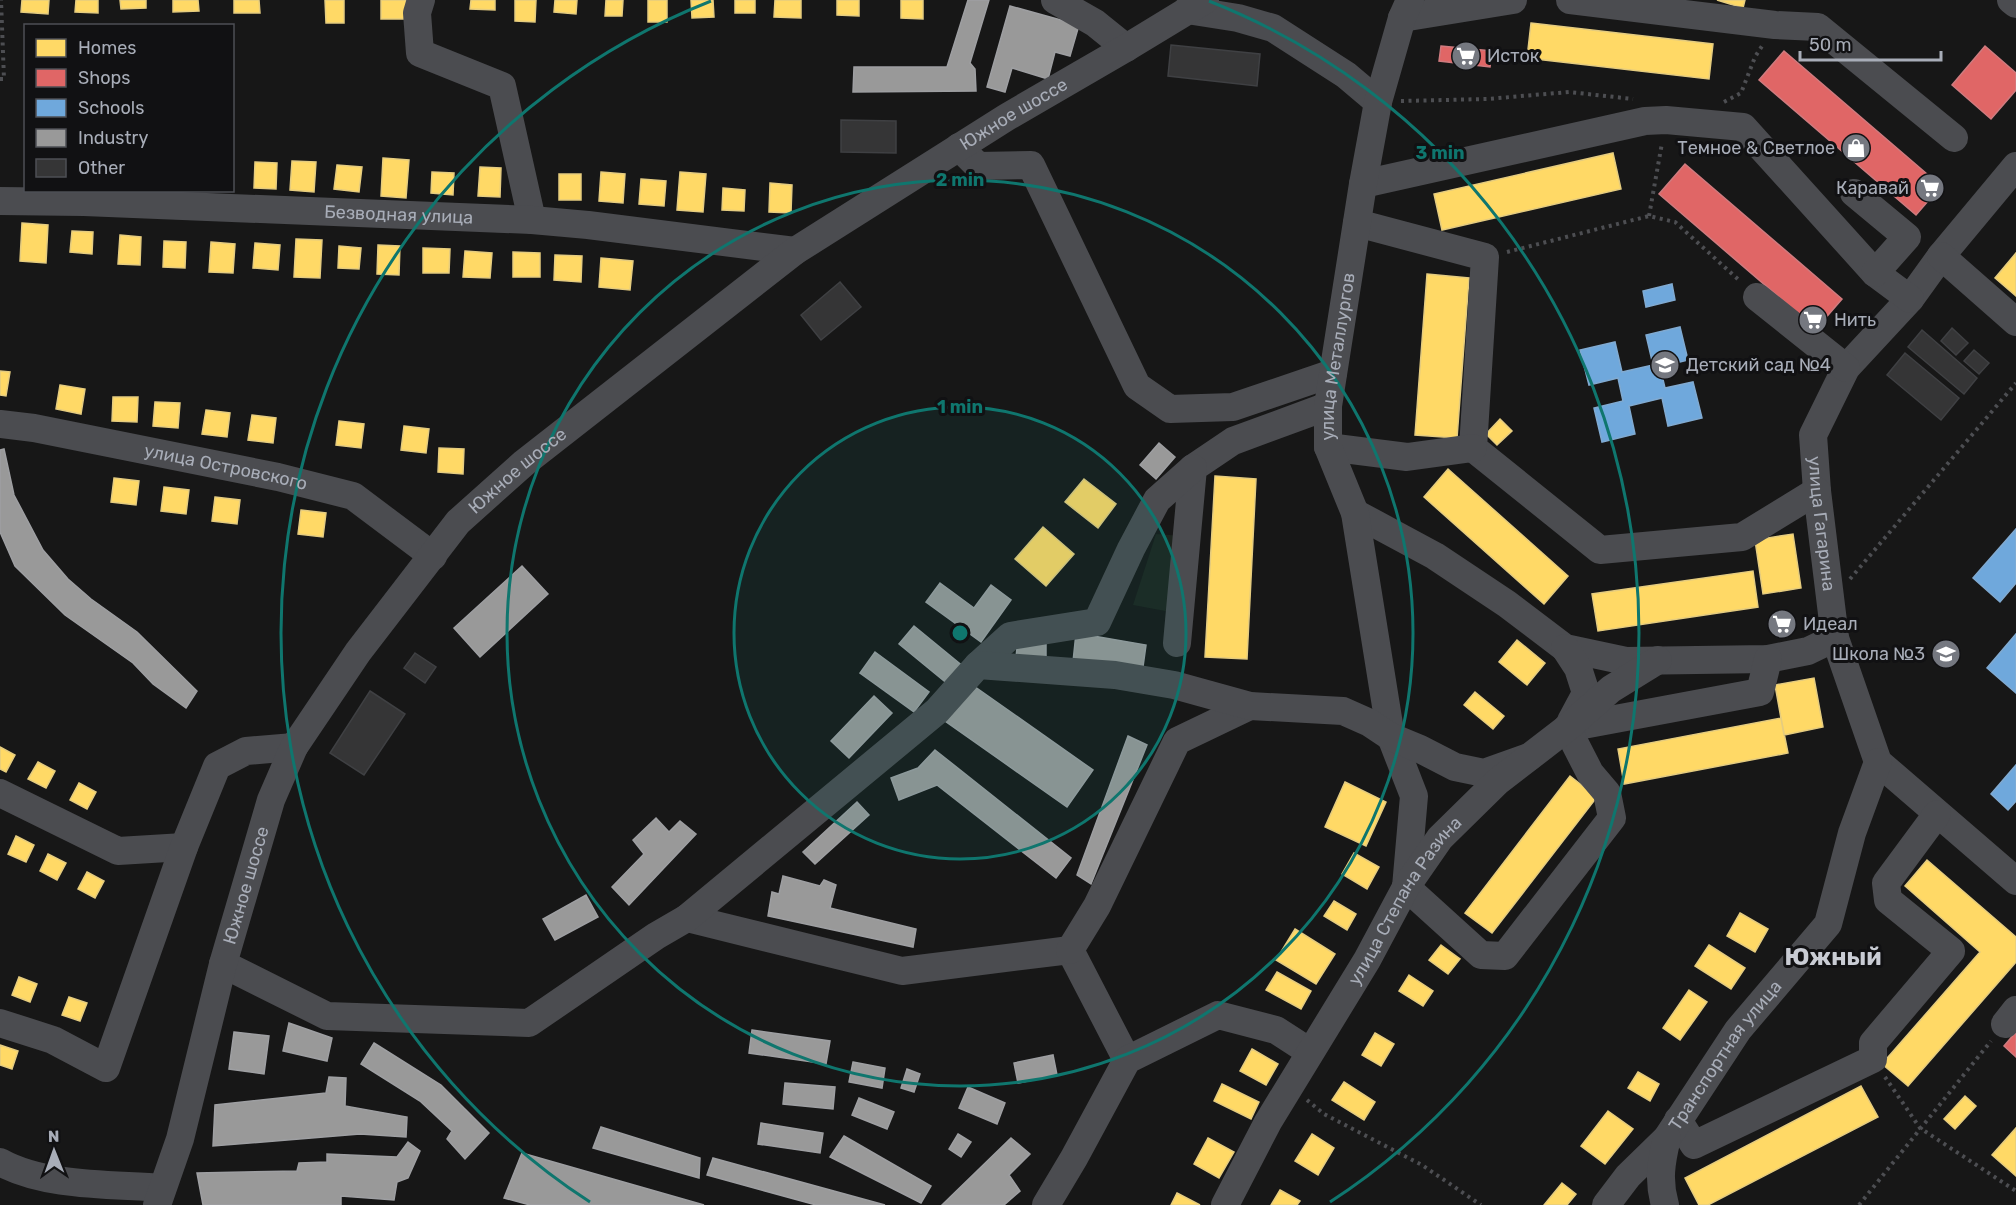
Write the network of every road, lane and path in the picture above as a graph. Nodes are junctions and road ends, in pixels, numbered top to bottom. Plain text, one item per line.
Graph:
1 (0, 0) edge
2 (421, 0) edge
3 (1055, 0) edge
4 (1513, 0) edge
5 (1570, 0) edge
6 (2011, 0) edge
7 (2016, 4) edge
8 (1196, 5) edge
9 (1406, 9) edge
10 (1775, 25) junction
11 (1126, 48) junction
12 (0, 79) edge
13 (1641, 100) dead end
14 (1378, 102) junction
15 (1716, 102) dead end
16 (1666, 120) junction
17 (1954, 138) dead end
18 (959, 147) junction
19 (2016, 166) edge
20 (1363, 184) junction
21 (1854, 194) dead end
22 (0, 201) edge
23 (1649, 216) junction
24 (532, 220) junction
25 (1357, 223) junction
26 (795, 251) junction
27 (1941, 256) junction
28 (1485, 257) junction
29 (1875, 273) junction
30 (1757, 297) joint
31 (1910, 299) junction
32 (2016, 322) edge
33 (1846, 368) junction
34 (1333, 373) junction
35 (2016, 384) edge
36 (1328, 406) junction
37 (0, 424) edge
38 (1328, 447) junction
39 (1473, 448) junction
40 (1193, 468) junction
41 (1817, 491) junction
42 (1355, 513) junction
43 (433, 556) junction
44 (1830, 602) junction
45 (1060, 627) junction
46 (1835, 638) junction
47 (1177, 644) dead end
48 (1565, 648) junction
49 (1768, 659) junction
50 (1658, 660) junction
51 (978, 664) junction
52 (1060, 671) junction
53 (1250, 706) junction
54 (1567, 728) junction
55 (1392, 737) junction
56 (294, 747) junction
57 (1529, 757) junction
58 (1878, 762) junction
59 (0, 793) edge
60 (1937, 814) junction
61 (184, 847) junction
62 (2016, 881) edge
63 (1406, 887) junction
64 (687, 918) junction
65 (1070, 950) junction
66 (223, 964) junction
67 (2010, 1017) edge
68 (0, 1023) edge
69 (1310, 1052) junction
70 (1873, 1059) junction
71 (1127, 1060) junction
72 (1290, 1086) junction
73 (1920, 1128) junction
74 (1672, 1129) junction
75 (3, 1172) edge
76 (2016, 1191) edge
77 (160, 1197) edge
78 (1046, 1205) edge
79 (1225, 1205) edge
80 (1481, 1205) edge
81 (1606, 1205) edge
82 (1665, 1205) edge
83 (1859, 1205) edge

1 - 12 path
2 - 24 street
3 - 11 street
4 - 9 street
5 - 10 street
6 - 7 street
8 - 11 street, Южное шоссе
8 - 14 street
9 - 14 street, улица Металлургов
10 - 15 path
10 - 17 street
11 - 18 street, Южное шоссе
13 - 14 path
14 - 20 street, улица Металлургов
16 - 20 street
16 - 23 path
16 - 29 street
18 - 26 street, Южное шоссе
18 - 34 street
19 - 27 street, улица Гагарина
20 - 25 street, улица Металлургов
21 - 29 street
22 - 24 street, Безводная улица
23 - 28 path
23 - 30 path
24 - 26 street, Безводная улица
25 - 28 street
25 - 34 street, улица Металлургов
26 - 43 street, Южное шоссе
27 - 31 street, улица Гагарина
27 - 32 street
28 - 39 street
29 - 31 street
30 - 33 street
31 - 33 street, улица Гагарина
33 - 41 street, улица Гагарина
34 - 36 street, улица Металлургов
35 - 44 path
36 - 38 street, улица Металлургов
36 - 40 street
37 - 43 street, улица Островского
38 - 39 street
38 - 42 street, улица Металлургов
39 - 41 street
40 - 45 street
40 - 47 street
41 - 44 street, улица Гагарина
42 - 48 street
42 - 55 street, улица Металлургов
43 - 56 street, Южное шоссе
44 - 46 street, улица Гагарина
45 - 51 street
45 - 52 street
46 - 49 street
46 - 58 street, улица Гагарина
48 - 50 street
48 - 54 street
49 - 50 street
49 - 54 street
50 - 54 street, улица Степана Разина
51 - 52 street
51 - 64 street
52 - 53 street
53 - 55 street
53 - 65 street
54 - 57 street, улица Степана Разина
54 - 63 street
55 - 57 street
55 - 63 street, улица Металлургов
56 - 61 street
56 - 66 street, Южное шоссе
57 - 63 street, улица Степана Разина
58 - 60 street, улица Гагарина
58 - 74 street, Транспортная улица
59 - 61 street
60 - 62 street, улица Гагарина
60 - 70 street
61 - 68 street
63 - 69 street, улица Степана Разина
64 - 65 street
64 - 66 street
65 - 71 street
66 - 77 street, Южное шоссе
67 - 73 path
69 - 71 street
69 - 72 street, улица Степана Разина
70 - 73 path
70 - 74 street
71 - 78 street
72 - 79 street, улица Степана Разина
72 - 80 path
73 - 76 path
73 - 83 path
74 - 81 street, Транспортная улица
74 - 82 street
75 - 77 street

